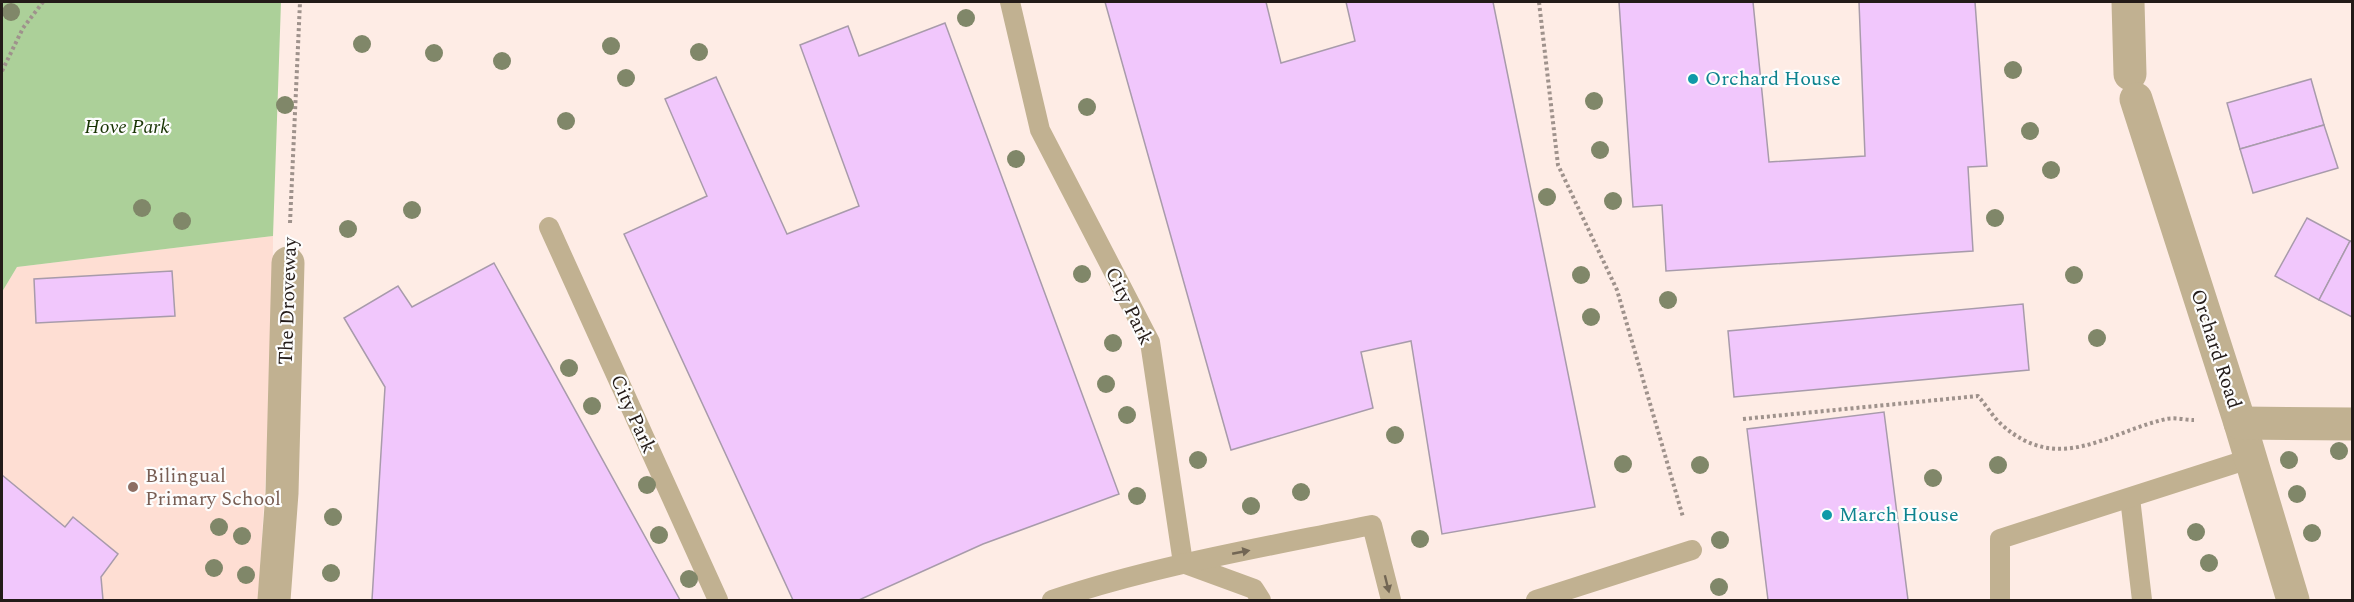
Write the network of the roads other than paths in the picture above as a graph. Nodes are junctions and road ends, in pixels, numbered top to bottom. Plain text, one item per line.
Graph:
1 (1010, 2) edge
2 (2128, 2) edge
3 (549, 227) dead end
4 (288, 263) road end
5 (2240, 423) junction
6 (2352, 424) edge
7 (2249, 459) junction
8 (2130, 498) junction
9 (1692, 550) road end
10 (1183, 563) junction
11 (274, 600) edge
12 (718, 600) edge
13 (1052, 600) edge
14 (1261, 600) edge
15 (1391, 600) edge
16 (1536, 600) edge
17 (2000, 600) edge
18 (2142, 600) edge
19 (2293, 600) edge

1 - 10 lane, City Park
2 - 5 street, Orchard Road
3 - 12 lane, City Park
4 - 11 street, The Droveway
5 - 6 street
5 - 7 street, Orchard Road
7 - 8 lane
7 - 19 street, Orchard Road
8 - 17 lane
8 - 18 lane
9 - 16 lane
10 - 13 lane
10 - 14 lane
10 -> 15 lane

